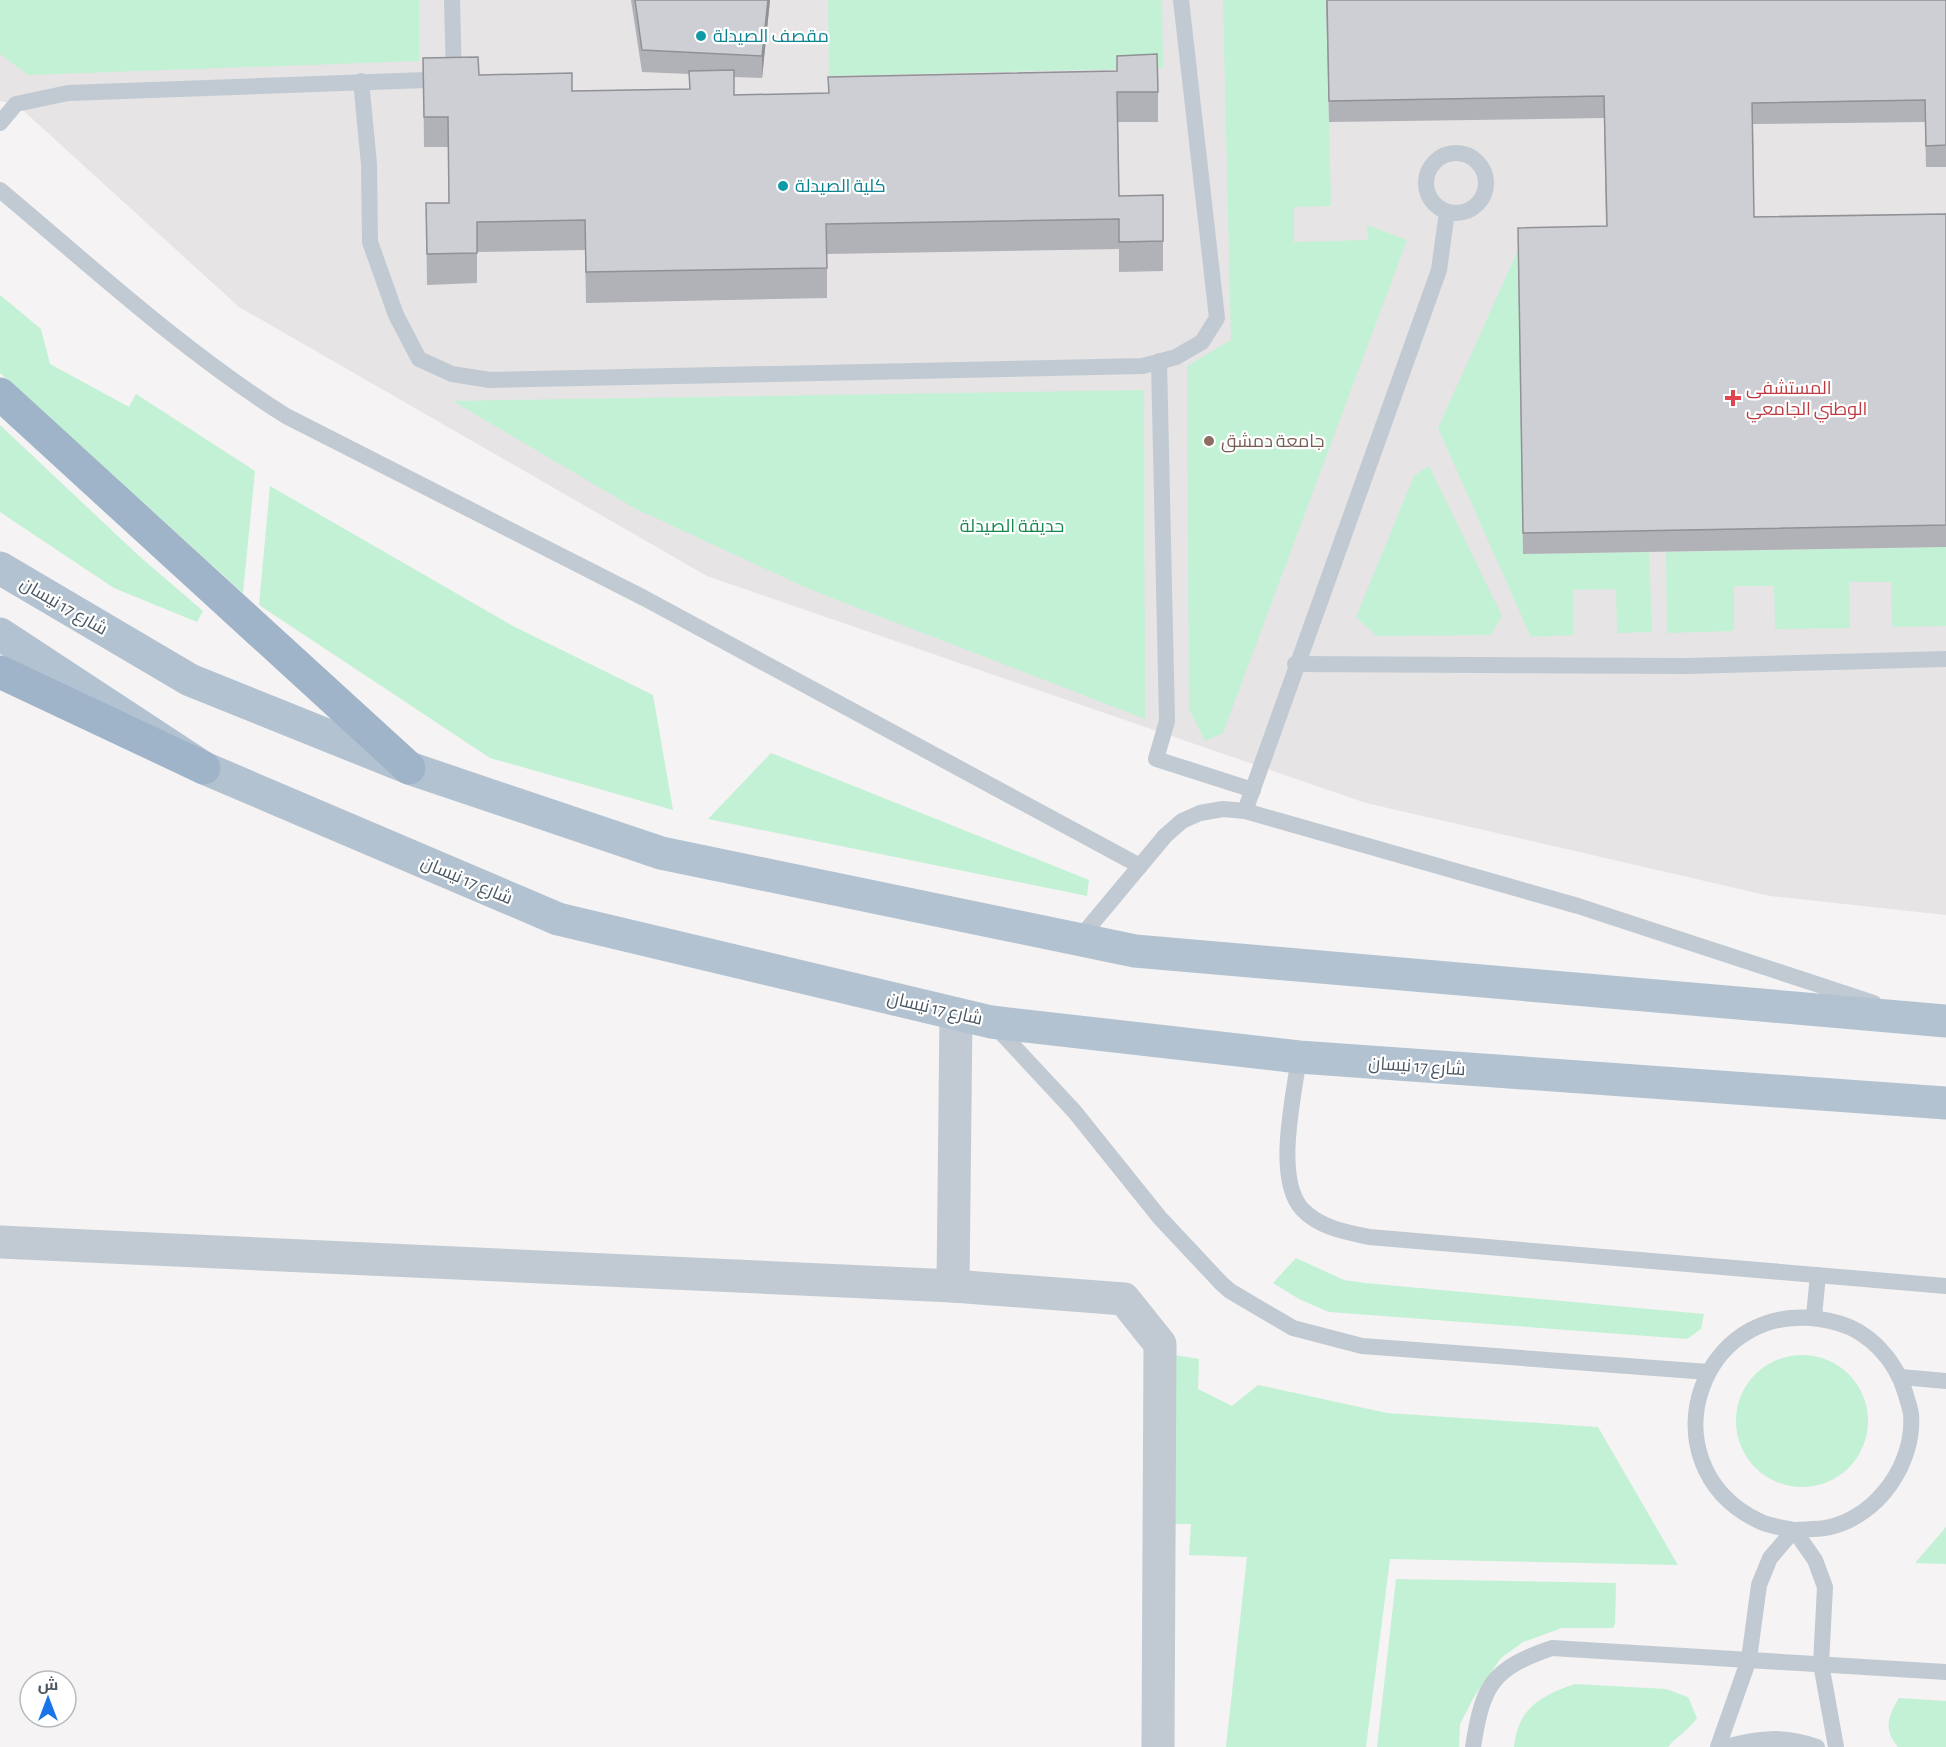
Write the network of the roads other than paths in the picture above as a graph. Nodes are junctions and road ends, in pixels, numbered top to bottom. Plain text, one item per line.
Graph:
1 (452, 0) edge
2 (1181, 0) edge
3 (361, 81) junction
4 (0, 123) edge
5 (0, 190) edge
6 (1447, 212) dead end
7 (1159, 361) junction
8 (0, 393) edge
9 (0, 568) edge
10 (0, 634) edge
11 (1946, 659) edge
12 (1295, 664) junction
13 (0, 672) edge
14 (204, 768) junction
15 (409, 768) junction
16 (1253, 790) junction
17 (1245, 812) junction
18 (1140, 866) junction
19 (1079, 939) junction
20 (956, 1014) junction
21 (1933, 1019) edge
22 (991, 1022) junction
23 (1299, 1057) junction
24 (1946, 1103) edge
25 (0, 1242) edge
26 (1818, 1275) junction
27 (953, 1286) junction
28 (1946, 1286) edge
29 (1814, 1316) junction
30 (1708, 1372) junction
31 (1901, 1377) junction
32 (1946, 1381) edge
33 (1794, 1530) junction
34 (1749, 1659) junction
35 (1821, 1664) junction
36 (1946, 1672) edge
37 (1158, 1747) edge
38 (1473, 1747) edge
39 (1718, 1747) edge
40 (1726, 1747) edge
41 (1817, 1747) edge
42 (1836, 1747) edge

1 - 3 lane
2 - 7 lane
3 - 4 lane
3 - 7 lane
5 - 18 lane
6 - 12 lane
7 - 16 lane
8 - 15 highway
9 - 15 main road, شارع 17 نيسان
10 - 14 main road, شارع 17 نيسان
11 - 12 lane
12 - 16 lane
13 - 14 highway
14 - 20 main road, شارع 17 نيسان
15 - 19 main road, شارع 17 نيسان
16 - 17 lane
17 - 18 lane
17 - 21 lane
18 - 19 lane
19 - 21 main road, شارع 17 نيسان
20 - 22 main road, شارع 17 نيسان
20 - 27 street
22 - 23 main road, شارع 17 نيسان
22 - 30 lane
23 - 24 main road, شارع 17 نيسان
23 - 26 lane
25 - 27 street
26 - 28 lane
26 - 29 lane
27 - 37 street
29 - 30 lane
29 - 31 lane
30 - 33 lane
31 - 32 lane
31 - 33 lane
33 - 34 lane
33 - 35 lane
34 - 35 lane
34 - 38 lane
34 - 39 lane
35 - 36 lane
35 - 42 lane
40 - 41 lane

